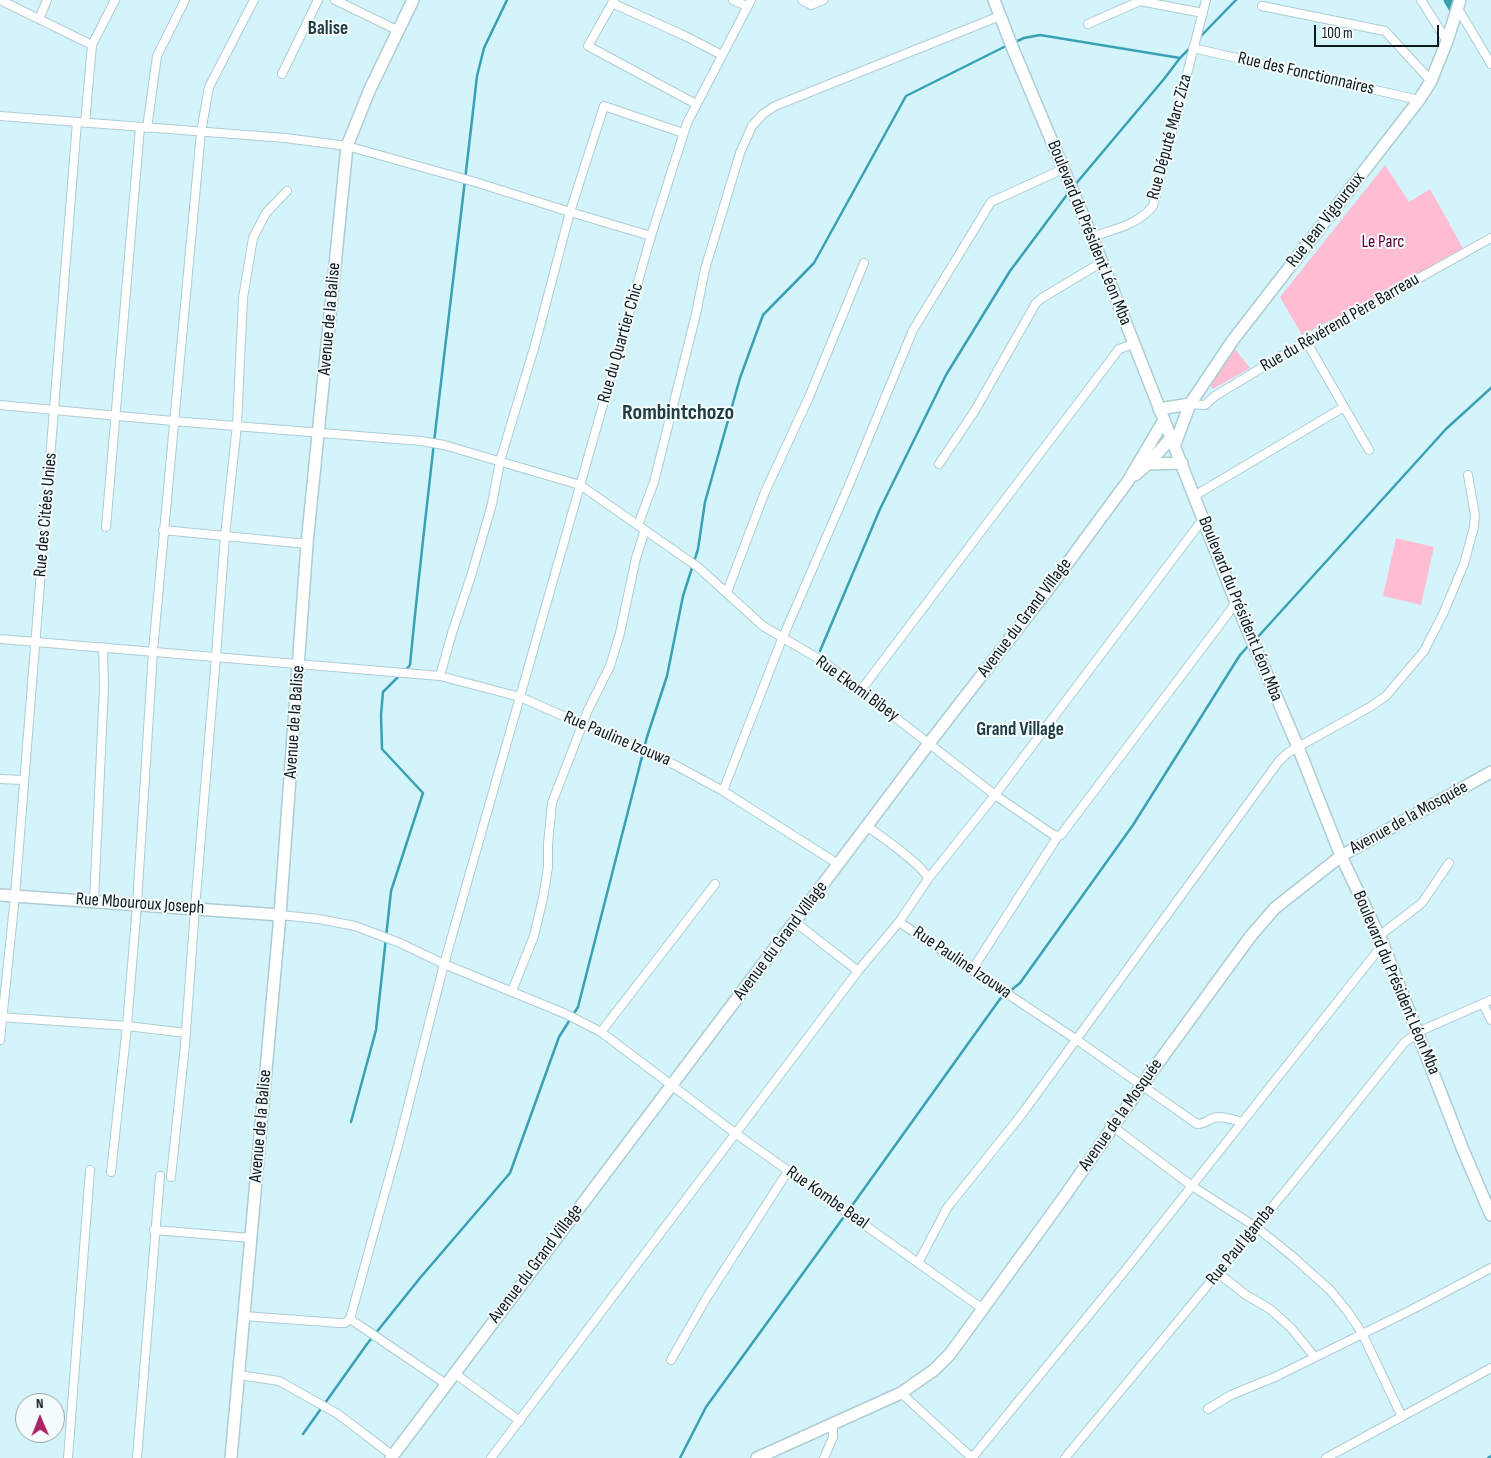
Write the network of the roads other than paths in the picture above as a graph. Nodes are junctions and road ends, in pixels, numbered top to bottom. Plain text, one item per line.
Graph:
1 (0, 0) edge
2 (47, 0) edge
3 (115, 0) edge
4 (185, 0) edge
5 (254, 0) edge
6 (318, 0) edge
7 (335, 0) edge
8 (413, 0) edge
9 (733, 0) edge
10 (802, 0) edge
11 (823, 0) edge
12 (994, 0) edge
13 (1206, 0) edge
14 (1421, 0) edge
15 (613, 1) edge
16 (1140, 1) edge
17 (749, 3) edge
18 (1458, 4) edge
19 (1262, 6) dead end
20 (1203, 13) junction
21 (1000, 16) junction
22 (39, 19) junction
23 (1088, 24) dead end
24 (399, 31) junction
25 (1447, 42) junction
26 (92, 46) junction
27 (1194, 47) junction
28 (722, 55) junction
29 (1491, 64) edge
30 (282, 74) dead end
31 (1431, 81) junction
32 (1419, 100) junction
33 (696, 104) junction
34 (0, 116) edge
35 (81, 122) junction
36 (143, 128) junction
37 (201, 132) junction
38 (683, 133) junction
39 (347, 146) junction
40 (1063, 169) junction
41 (287, 191) dead end
42 (570, 212) junction
43 (651, 236) junction
44 (1092, 237) junction
45 (1491, 238) edge
46 (1102, 262) junction
47 (864, 264) dead end
48 (1306, 341) junction
49 (1134, 344) junction
50 (1190, 404) junction
51 (0, 405) edge
52 (1344, 407) junction
53 (55, 410) junction
54 (115, 415) junction
55 (1162, 415) junction
56 (174, 421) junction
57 (237, 425) junction
58 (320, 432) junction
59 (1173, 440) junction
60 (1369, 450) dead end
61 (500, 461) junction
62 (1182, 463) junction
63 (939, 464) dead end
64 (1148, 464) junction
65 (1468, 475) dead end
66 (1128, 481) junction
67 (580, 485) junction
68 (1194, 496) junction
69 (1203, 519) junction
70 (106, 527) dead end
71 (641, 528) junction
72 (163, 530) junction
73 (225, 536) junction
74 (308, 544) junction
75 (726, 592) junction
76 (1236, 603) junction
77 (782, 638) junction
78 (0, 639) edge
79 (34, 642) junction
80 (103, 647) junction
81 (153, 651) junction
82 (216, 656) junction
83 (299, 663) junction
84 (440, 676) junction
85 (861, 690) junction
86 (520, 697) junction
87 (583, 725) junction
88 (930, 742) junction
89 (1298, 747) junction
90 (1491, 772) edge
91 (0, 779) edge
92 (23, 780) junction
93 (723, 790) junction
94 (995, 795) junction
95 (867, 826) junction
96 (1058, 836) junction
97 (1341, 856) junction
98 (1449, 863) dead end
99 (838, 864) junction
100 (928, 879) junction
101 (715, 884) dead end
102 (0, 894) edge
103 (15, 896) junction
104 (94, 901) junction
105 (137, 904) junction
106 (195, 908) junction
107 (280, 915) junction
108 (795, 922) junction
109 (899, 922) junction
110 (1381, 940) junction
111 (444, 964) junction
112 (858, 970) junction
113 (972, 970) junction
114 (512, 991) junction
115 (1491, 1000) edge
116 (1483, 1004) junction
117 (1, 1017) edge
118 (1491, 1020) edge
119 (127, 1026) junction
120 (601, 1032) junction
121 (1418, 1032) junction
122 (186, 1033) junction
123 (0, 1040) edge
124 (1077, 1040) junction
125 (1142, 1085) junction
126 (672, 1086) junction
127 (1242, 1122) junction
128 (1112, 1126) junction
129 (735, 1133) junction
130 (90, 1170) dead end
131 (788, 1171) junction
132 (111, 1172) dead end
133 (160, 1176) dead end
134 (171, 1178) dead end
135 (1192, 1186) junction
136 (1491, 1215) edge
137 (1256, 1227) junction
138 (154, 1230) junction
139 (251, 1238) junction
140 (918, 1263) junction
141 (1491, 1268) edge
142 (1218, 1273) junction
143 (984, 1309) junction
144 (244, 1316) junction
145 (350, 1320) junction
146 (1362, 1334) junction
147 (1314, 1356) junction
148 (671, 1360) dead end
149 (1491, 1368) edge
150 (454, 1373) junction
151 (239, 1376) junction
152 (446, 1384) junction
153 (901, 1393) junction
154 (1208, 1409) dead end
155 (1402, 1417) junction
156 (520, 1421) junction
157 (833, 1424) junction
158 (392, 1457) edge
159 (68, 1458) edge
160 (137, 1458) edge
161 (231, 1458) edge
162 (491, 1458) edge
163 (757, 1458) edge
164 (824, 1458) edge
165 (972, 1458) edge
166 (1065, 1458) edge
167 (1326, 1458) edge

1 - 22 street
2 - 22 street
3 - 26 street, Rue des Citées Unies
4 - 36 street
5 - 37 street
6 - 30 street
7 - 24 street
8 - 24 street, Avenue de la Balise
9 - 17 street
10 - 11 street
12 - 21 street, Boulevard du Président Léon Mba
13 - 20 street, Rue Député Marc Ziza
14 - 25 street
15 - 28 street
15 - 33 street
16 - 20 street
16 - 23 street
17 - 28 street, Rue du Quartier Chic
18 - 25 street, Rue Jean Vigouroux
18 - 29 street
19 - 31 street
20 - 27 street, Rue Député Marc Ziza
21 - 40 street, Boulevard du Président Léon Mba
21 - 71 street
22 - 26 street
24 - 39 street, Avenue de la Balise
25 - 31 street, Rue Jean Vigouroux
26 - 35 street, Rue des Citées Unies
27 - 32 street, Rue des Fonctionnaires
27 - 44 street, Rue Député Marc Ziza
28 - 33 street, Rue du Quartier Chic
31 - 32 street, Rue Jean Vigouroux
32 - 50 street, Rue Jean Vigouroux
33 - 38 street, Rue du Quartier Chic
34 - 35 street
35 - 36 street
35 - 53 street, Rue des Citées Unies
36 - 37 street
36 - 54 street
37 - 39 street
37 - 56 street
38 - 42 street
38 - 43 street, Rue du Quartier Chic
39 - 42 street
39 - 58 street, Avenue de la Balise
40 - 44 street, Boulevard du Président Léon Mba
40 - 77 street
41 - 57 street
42 - 43 street
42 - 61 street
43 - 67 street, Rue du Quartier Chic
44 - 46 street, Boulevard du Président Léon Mba
45 - 48 street, Rue du Révérend Père Barreau
46 - 49 street, Boulevard du Président Léon Mba
46 - 63 street
47 - 75 street
48 - 50 street, Rue du Révérend Père Barreau
48 - 52 street
49 - 55 street, Boulevard du Président Léon Mba
49 - 85 street
50 - 55 street
50 - 59 street, Rue Jean Vigouroux
51 - 53 street, Rue Ekomi Bibey
52 - 60 street
52 - 68 street
53 - 54 street, Rue Ekomi Bibey
53 - 79 street, Rue des Citées Unies
54 - 56 street, Rue Ekomi Bibey
54 - 70 street
55 - 59 street, Boulevard du Président Léon Mba
55 - 66 street, Avenue du Grand Village
56 - 57 street, Rue Ekomi Bibey
56 - 72 street
57 - 58 street, Rue Ekomi Bibey
57 - 73 street
58 - 61 street, Rue Ekomi Bibey
58 - 74 street, Avenue de la Balise
59 - 62 street, Boulevard du Président Léon Mba
59 - 64 street
61 - 67 street, Rue Ekomi Bibey
61 - 84 street
62 - 64 street
62 - 68 street, Boulevard du Président Léon Mba
64 - 66 street
65 - 89 street
66 - 88 street, Avenue du Grand Village
67 - 71 street, Rue Ekomi Bibey
67 - 86 street, Rue du Quartier Chic
68 - 69 street, Boulevard du Président Léon Mba
69 - 76 street, Boulevard du Président Léon Mba
69 - 94 street
71 - 75 street, Rue Ekomi Bibey
71 - 87 street
72 - 73 street
72 - 81 street
73 - 74 street
73 - 82 street
74 - 83 street, Avenue de la Balise
75 - 77 street, Rue Ekomi Bibey
76 - 89 street, Boulevard du Président Léon Mba
76 - 96 street
77 - 85 street, Rue Ekomi Bibey
77 - 93 street
78 - 79 street
79 - 80 street
79 - 92 street, Rue des Citées Unies
80 - 81 street
80 - 104 street
81 - 82 street
81 - 105 street
82 - 83 street
82 - 106 street
83 - 84 street, Rue Pauline Izouwa
83 - 107 street, Avenue de la Balise
84 - 86 street, Rue Pauline Izouwa
85 - 88 street, Rue Ekomi Bibey
86 - 87 street, Rue Pauline Izouwa
86 - 111 street, Rue du Quartier Chic
87 - 93 street, Rue Pauline Izouwa
87 - 114 street
88 - 94 street, Rue Ekomi Bibey
88 - 95 street, Avenue du Grand Village
89 - 97 street, Boulevard du Président Léon Mba
89 - 124 street
90 - 97 street, Avenue de la Mosquée
91 - 92 street
92 - 103 street, Rue des Citées Unies
93 - 99 street, Rue Pauline Izouwa
94 - 96 street, Rue Ekomi Bibey
94 - 100 street
95 - 99 street, Avenue du Grand Village
95 - 100 street
96 - 113 street
97 - 110 street, Boulevard du Président Léon Mba
97 - 125 street, Avenue de la Mosquée
98 - 110 street
99 - 108 street, Avenue du Grand Village
100 - 109 street
101 - 120 street
102 - 103 street, Rue Mbouroux Joseph
103 - 104 street, Rue Mbouroux Joseph
103 - 117 street, Rue des Citées Unies
104 - 105 street, Rue Mbouroux Joseph
105 - 106 street, Rue Mbouroux Joseph
105 - 119 street
106 - 107 street, Rue Mbouroux Joseph
106 - 122 street
107 - 111 street, Rue Kombe Beal
107 - 139 street, Avenue de la Balise
108 - 112 street
108 - 126 street, Avenue du Grand Village
109 - 112 street, Rue Pauline Izouwa
109 - 113 street, Rue Pauline Izouwa
110 - 121 street, Boulevard du Président Léon Mba
110 - 127 street
111 - 114 street, Rue Kombe Beal
111 - 145 street, Rue du Quartier Chic
112 - 129 street, Rue Pauline Izouwa
113 - 124 street, Rue Pauline Izouwa
114 - 120 street, Rue Kombe Beal
115 - 116 street, Rue Paul Igamba
116 - 118 street
116 - 121 street, Rue Paul Igamba
117 - 119 street
117 - 123 street, Rue des Citées Unies
119 - 122 street
119 - 132 street
120 - 126 street, Rue Kombe Beal
121 - 136 street, Boulevard du Président Léon Mba
121 - 137 street, Rue Paul Igamba
122 - 134 street
124 - 125 street, Rue Pauline Izouwa
124 - 140 street
125 - 127 street, Rue Pauline Izouwa
125 - 128 street, Avenue de la Mosquée
126 - 129 street, Rue Kombe Beal
126 - 150 street, Avenue du Grand Village
127 - 135 street
128 - 135 street
128 - 143 street, Avenue de la Mosquée
129 - 131 street, Rue Kombe Beal
129 - 156 street, Rue Pauline Izouwa
130 - 159 street
131 - 140 street, Rue Kombe Beal
131 - 148 street
133 - 138 street
135 - 137 street
135 - 165 street
137 - 142 street, Rue Paul Igamba
137 - 146 street
138 - 139 street
138 - 160 street
139 - 144 street, Avenue de la Balise
140 - 143 street, Rue Kombe Beal
141 - 146 street
142 - 147 street
142 - 166 street, Rue Paul Igamba
143 - 153 street, Avenue de la Mosquée
144 - 145 street
144 - 151 street, Avenue de la Balise
145 - 152 street
146 - 147 street
146 - 155 street
147 - 154 street
149 - 155 street
150 - 152 street, Avenue du Grand Village
150 - 156 street
151 - 158 street
151 - 161 street, Avenue de la Balise
152 - 158 street, Avenue du Grand Village
153 - 157 street, Avenue de la Mosquée
153 - 165 street
155 - 167 street
156 - 162 street, Rue Pauline Izouwa
157 - 163 street, Avenue de la Mosquée
157 - 164 street

